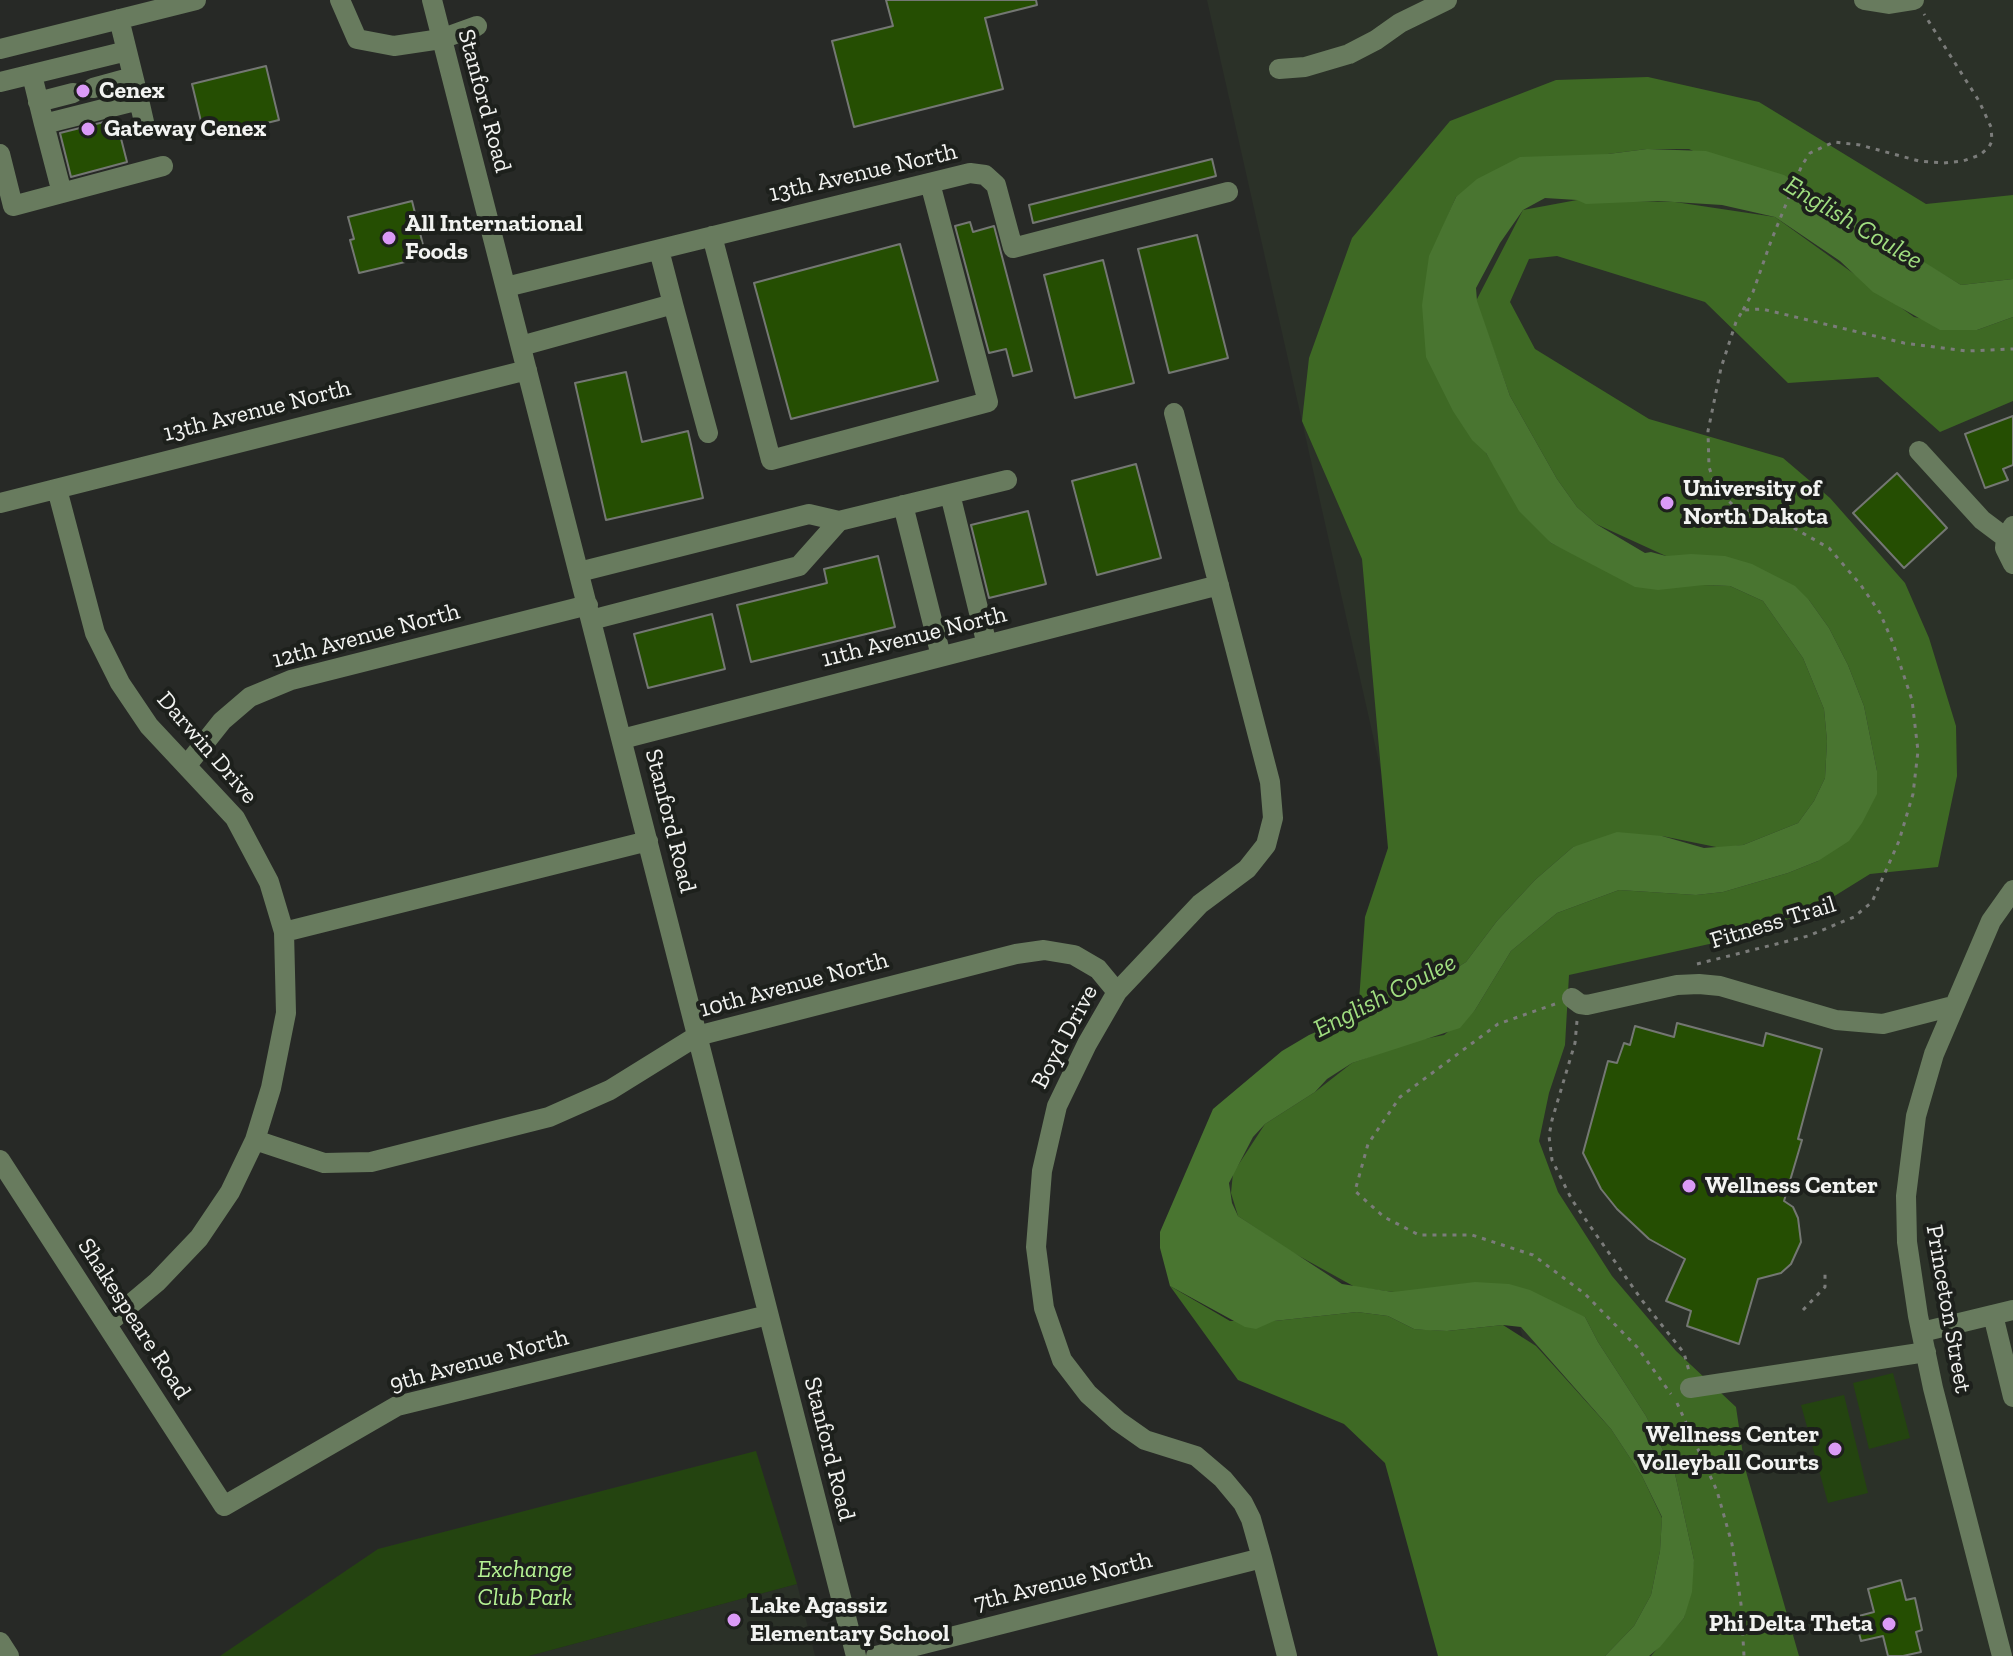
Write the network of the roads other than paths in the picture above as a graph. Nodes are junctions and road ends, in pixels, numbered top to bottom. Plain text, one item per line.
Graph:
1 (196, 0) edge
2 (340, 0) edge
3 (432, 0) edge
4 (1447, 0) edge
5 (1864, 0) edge
6 (1918, 6) edge
7 (119, 19) junction
8 (477, 26) dead end
9 (441, 39) junction
10 (0, 49) edge
11 (127, 51) junction
12 (1279, 69) dead end
13 (32, 75) junction
14 (133, 77) junction
15 (1, 80) edge
16 (93, 88) dead end
17 (73, 93) dead end
18 (139, 100) junction
19 (38, 102) junction
20 (144, 122) dead end
21 (44, 124) junction
22 (0, 154) edge
23 (163, 166) dead end
24 (930, 183) junction
25 (1228, 192) dead end
26 (62, 193) junction
27 (712, 236) junction
28 (659, 250) junction
29 (506, 287) junction
30 (673, 304) junction
31 (521, 346) junction
32 (527, 370) junction
33 (1174, 413) dead end
34 (708, 433) dead end
35 (1919, 451) dead end
36 (1007, 480) dead end
37 (57, 489) junction
38 (950, 494) junction
39 (0, 503) edge
40 (903, 505) junction
41 (839, 521) junction
42 (2009, 532) edge
43 (2013, 564) edge
44 (579, 572) junction
45 (1219, 585) junction
46 (589, 612) junction
47 (987, 645) junction
48 (941, 656) junction
49 (622, 739) junction
50 (187, 765) junction
51 (648, 841) junction
52 (2013, 890) edge
53 (284, 932) junction
54 (1117, 992) junction
55 (1572, 998) road end
56 (1953, 1006) junction
57 (697, 1036) junction
58 (255, 1140) junction
59 (0, 1160) edge
60 (2003, 1312) edge
61 (768, 1315) junction
62 (107, 1324) junction
63 (1924, 1342) junction
64 (1690, 1388) road end
65 (2013, 1397) edge
66 (224, 1506) joint
67 (1262, 1558) junction
68 (0, 1642) edge
69 (9, 1656) edge
70 (856, 1656) edge
71 (876, 1656) edge
72 (1287, 1656) edge
73 (2002, 1656) edge

1 - 7 street
2 - 9 street
3 - 9 street, Stanford Road
4 - 12 street
5 - 6 street
7 - 10 street
7 - 11 street
8 - 9 street
9 - 29 street, Stanford Road
11 - 13 street
11 - 14 street
13 - 15 street
13 - 19 street
14 - 16 street
14 - 18 street
17 - 19 street
18 - 20 street
18 - 21 street
19 - 21 street
21 - 26 street
22 - 26 street
23 - 26 street
24 - 25 street, 13th Avenue North
24 - 27 street, 13th Avenue North
24 - 27 street
27 - 28 street, 13th Avenue North
28 - 29 street, 13th Avenue North
28 - 30 street
29 - 31 street, Stanford Road
30 - 31 street
30 - 34 street
31 - 32 street, Stanford Road
32 - 37 street, 13th Avenue North
32 - 44 street, Stanford Road
33 - 45 street, Boyd Drive
35 - 42 street
36 - 38 street
37 - 39 street, 13th Avenue North
37 - 50 street, Darwin Drive
38 - 40 street
38 - 47 street
40 - 41 street
40 - 48 street
41 - 44 street
41 - 46 street, 12th Avenue North
42 - 43 street
44 - 46 street, Stanford Road
45 - 47 street, 11th Avenue North
45 - 54 street, Boyd Drive
46 - 49 street, Stanford Road
46 - 50 street, 12th Avenue North
47 - 48 street, 11th Avenue North
48 - 49 street, 11th Avenue North
49 - 51 street, Stanford Road
50 - 53 street, Darwin Drive
51 - 53 street
51 - 57 street, Stanford Road
52 - 56 street, Princeton Street
53 - 58 street, Darwin Drive
54 - 57 street, 10th Avenue North
54 - 67 street, Boyd Drive
55 - 56 street
56 - 63 street, Princeton Street
57 - 58 street, 10th Avenue North
57 - 61 street, Stanford Road
58 - 62 street, Darwin Drive
59 - 62 street, Shakespeare Road
60 - 63 street
60 - 65 street
61 - 66 street, 9th Avenue North
61 - 70 street, Stanford Road
62 - 66 street, Shakespeare Road
63 - 64 street
63 - 73 street, Princeton Street
67 - 71 street, 7th Avenue North
67 - 72 street, Boyd Drive
68 - 69 street

